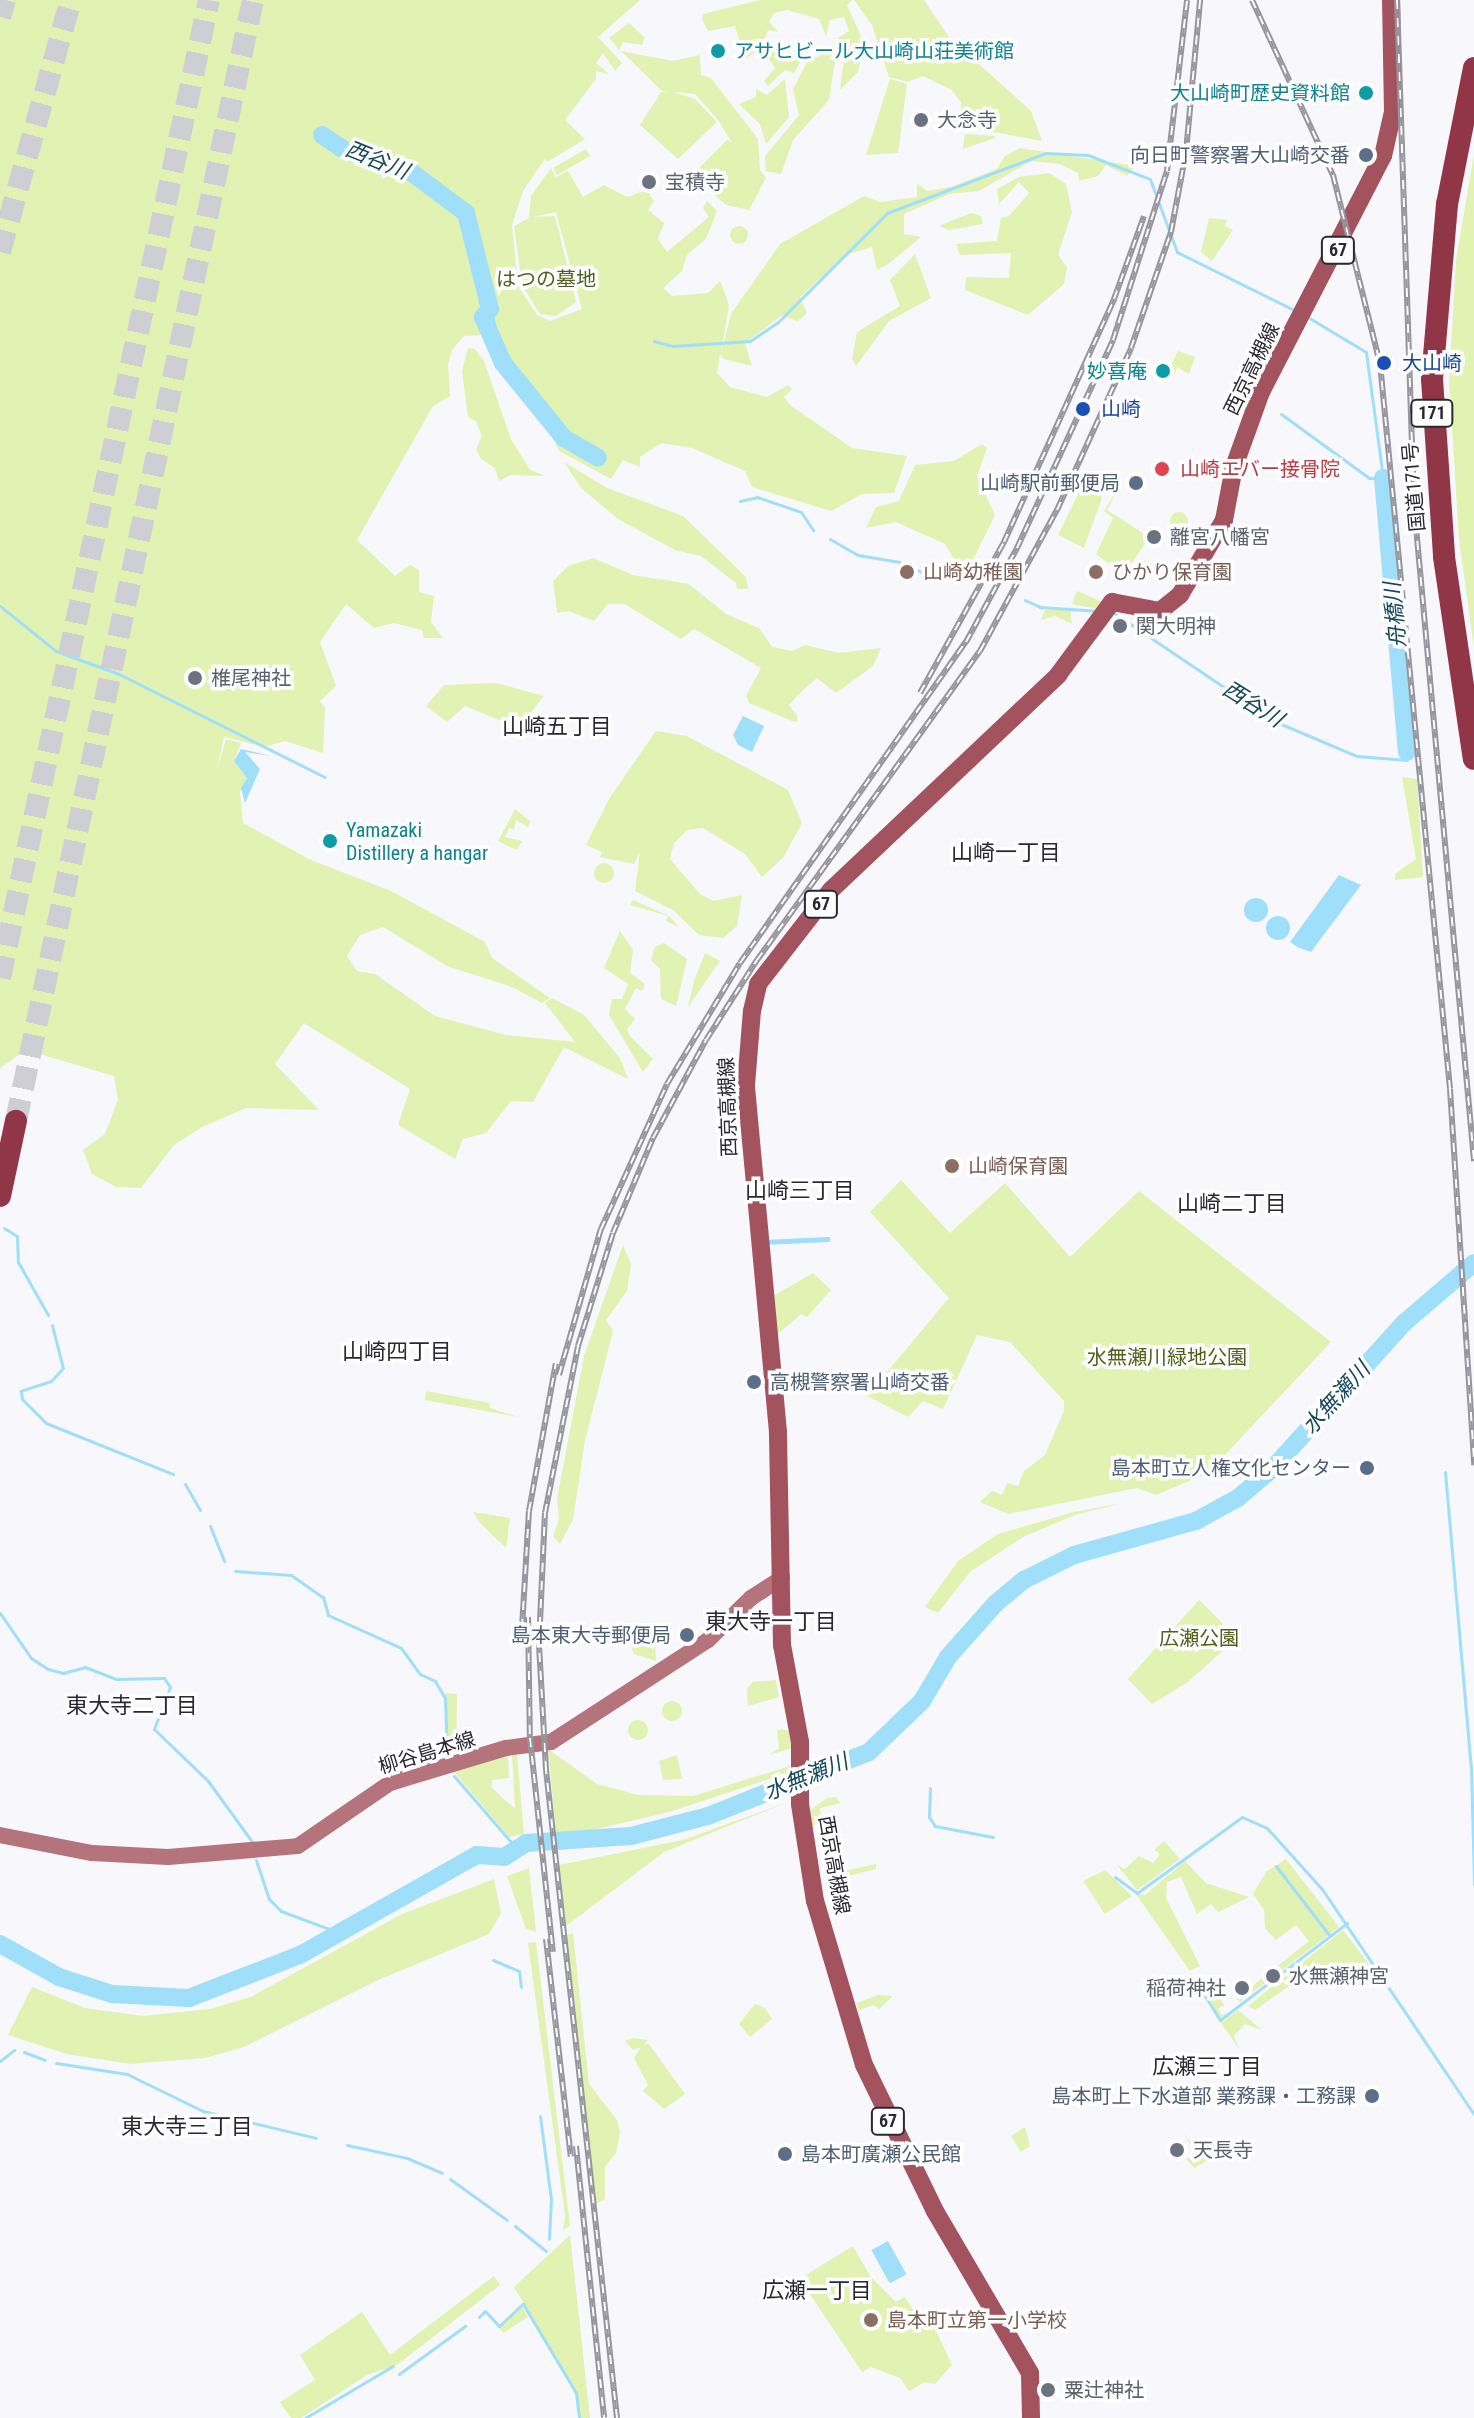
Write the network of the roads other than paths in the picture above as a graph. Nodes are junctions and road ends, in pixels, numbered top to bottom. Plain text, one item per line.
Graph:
1 (1391, 0) edge
2 (1474, 68) edge
3 (1474, 759) edge
4 (16, 1121) tunnel mouth
5 (0, 1196) edge
6 (782, 1578) junction
7 (0, 1835) edge
8 (1031, 2418) edge

1 - 6 main road, 西京高槻線 / 67
2 - 3 highway, 国道171号 / 171
4 - 5 highway
6 - 7 main road, 柳谷島本線
6 - 8 main road, 西京高槻線 / 67

